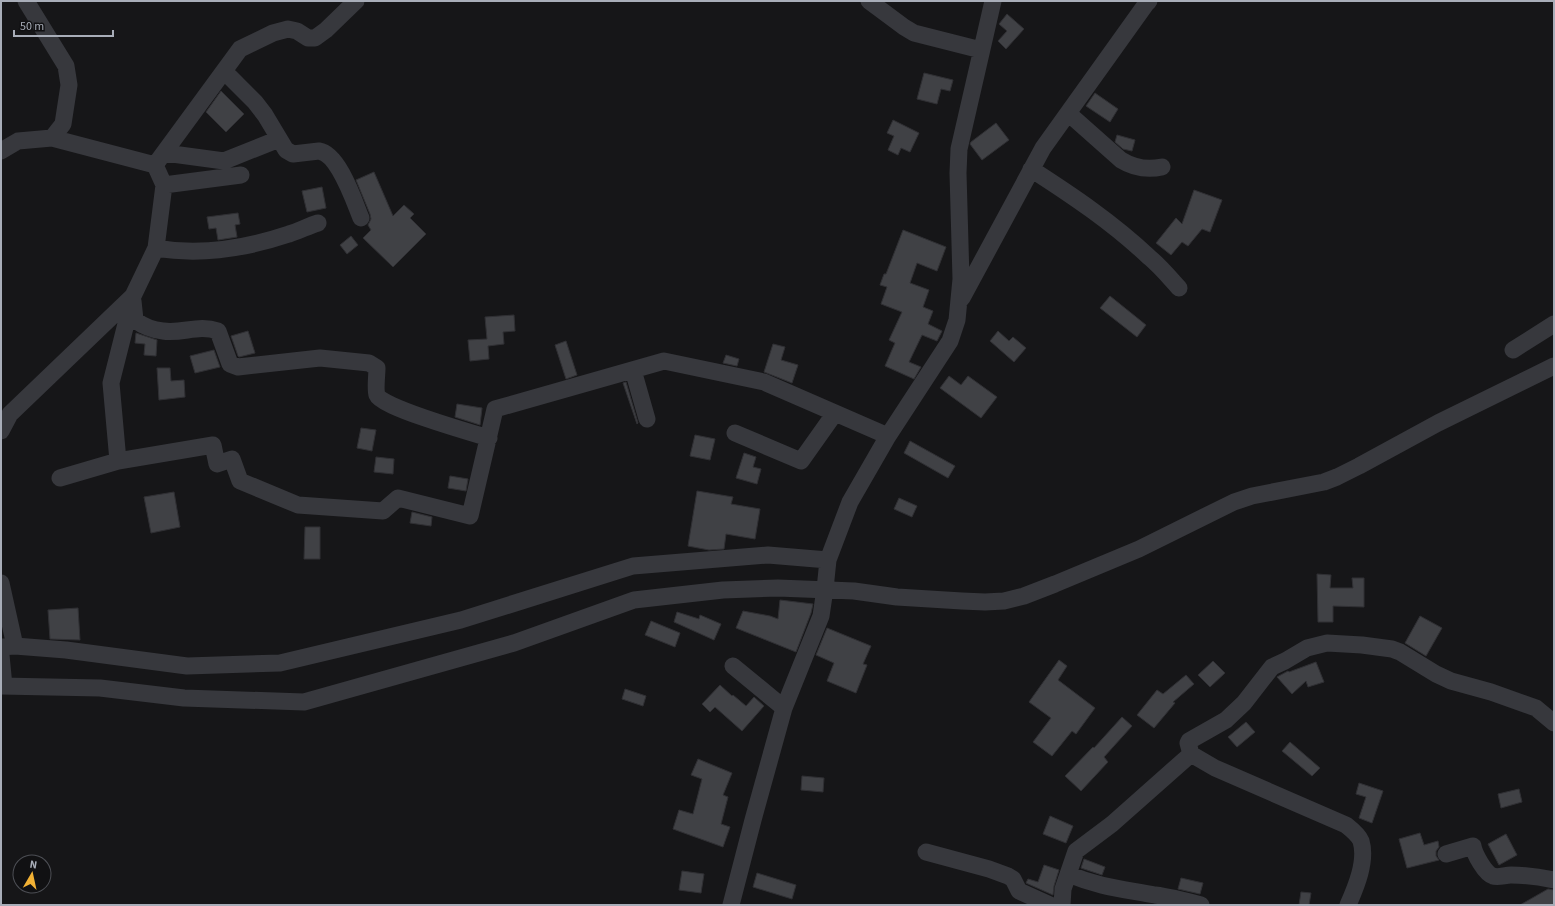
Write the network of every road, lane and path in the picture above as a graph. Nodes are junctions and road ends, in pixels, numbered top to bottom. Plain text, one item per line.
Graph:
1 (26, 1) edge
2 (356, 1) edge
3 (869, 1) edge
4 (993, 1) edge
5 (1149, 1) edge
6 (981, 50) junction
7 (224, 71) junction
8 (1068, 113) junction
9 (52, 138) junction
10 (279, 139) junction
11 (1, 151) edge
12 (160, 159) junction
13 (1162, 167) dead end
14 (1032, 169) junction
15 (241, 176) dead end
16 (164, 185) junction
17 (361, 218) dead end
18 (318, 223) dead end
19 (156, 248) junction
20 (1179, 288) dead end
21 (133, 296) junction
22 (960, 302) junction
23 (1554, 324) edge
24 (1514, 350) dead end
25 (1554, 366) edge
26 (633, 370) junction
27 (835, 413) junction
28 (647, 419) dead end
29 (2, 426) edge
30 (735, 433) dead end
31 (888, 436) junction
32 (488, 438) junction
33 (118, 462) junction
34 (60, 478) dead end
35 (827, 575) junction
36 (1, 583) edge
37 (6, 649) edge
38 (733, 666) dead end
39 (2, 686) edge
40 (784, 708) junction
41 (1554, 723) edge
42 (1190, 754) junction
43 (926, 852) dead end
44 (1446, 854) dead end
45 (1068, 874) junction
46 (1554, 880) edge
47 (731, 905) edge
48 (1050, 905) edge
49 (1062, 905) edge
50 (1201, 905) edge
51 (1348, 905) edge

1 - 9 street
2 - 7 street
3 - 6 street
4 - 6 street
5 - 8 street
6 - 22 street
7 - 10 street
7 - 12 street
8 - 13 street
8 - 14 street
9 - 11 street
9 - 12 street
10 - 12 street
10 - 17 street
12 - 16 street
14 - 20 street
14 - 22 street
15 - 16 street
16 - 19 street
18 - 19 street
19 - 21 street
21 - 29 street
21 - 32 street
21 - 33 street
22 - 31 street
23 - 24 street
25 - 35 street
26 - 27 street
26 - 28 street
26 - 32 street
27 - 30 street
27 - 31 street
31 - 35 street
32 - 33 street
33 - 34 street
35 - 37 street
35 - 39 street
35 - 40 street
36 - 37 street
37 - 39 street
38 - 40 street
40 - 47 street
41 - 42 street
42 - 45 street
42 - 51 street
43 - 48 street
44 - 46 street
45 - 49 street
45 - 50 street

